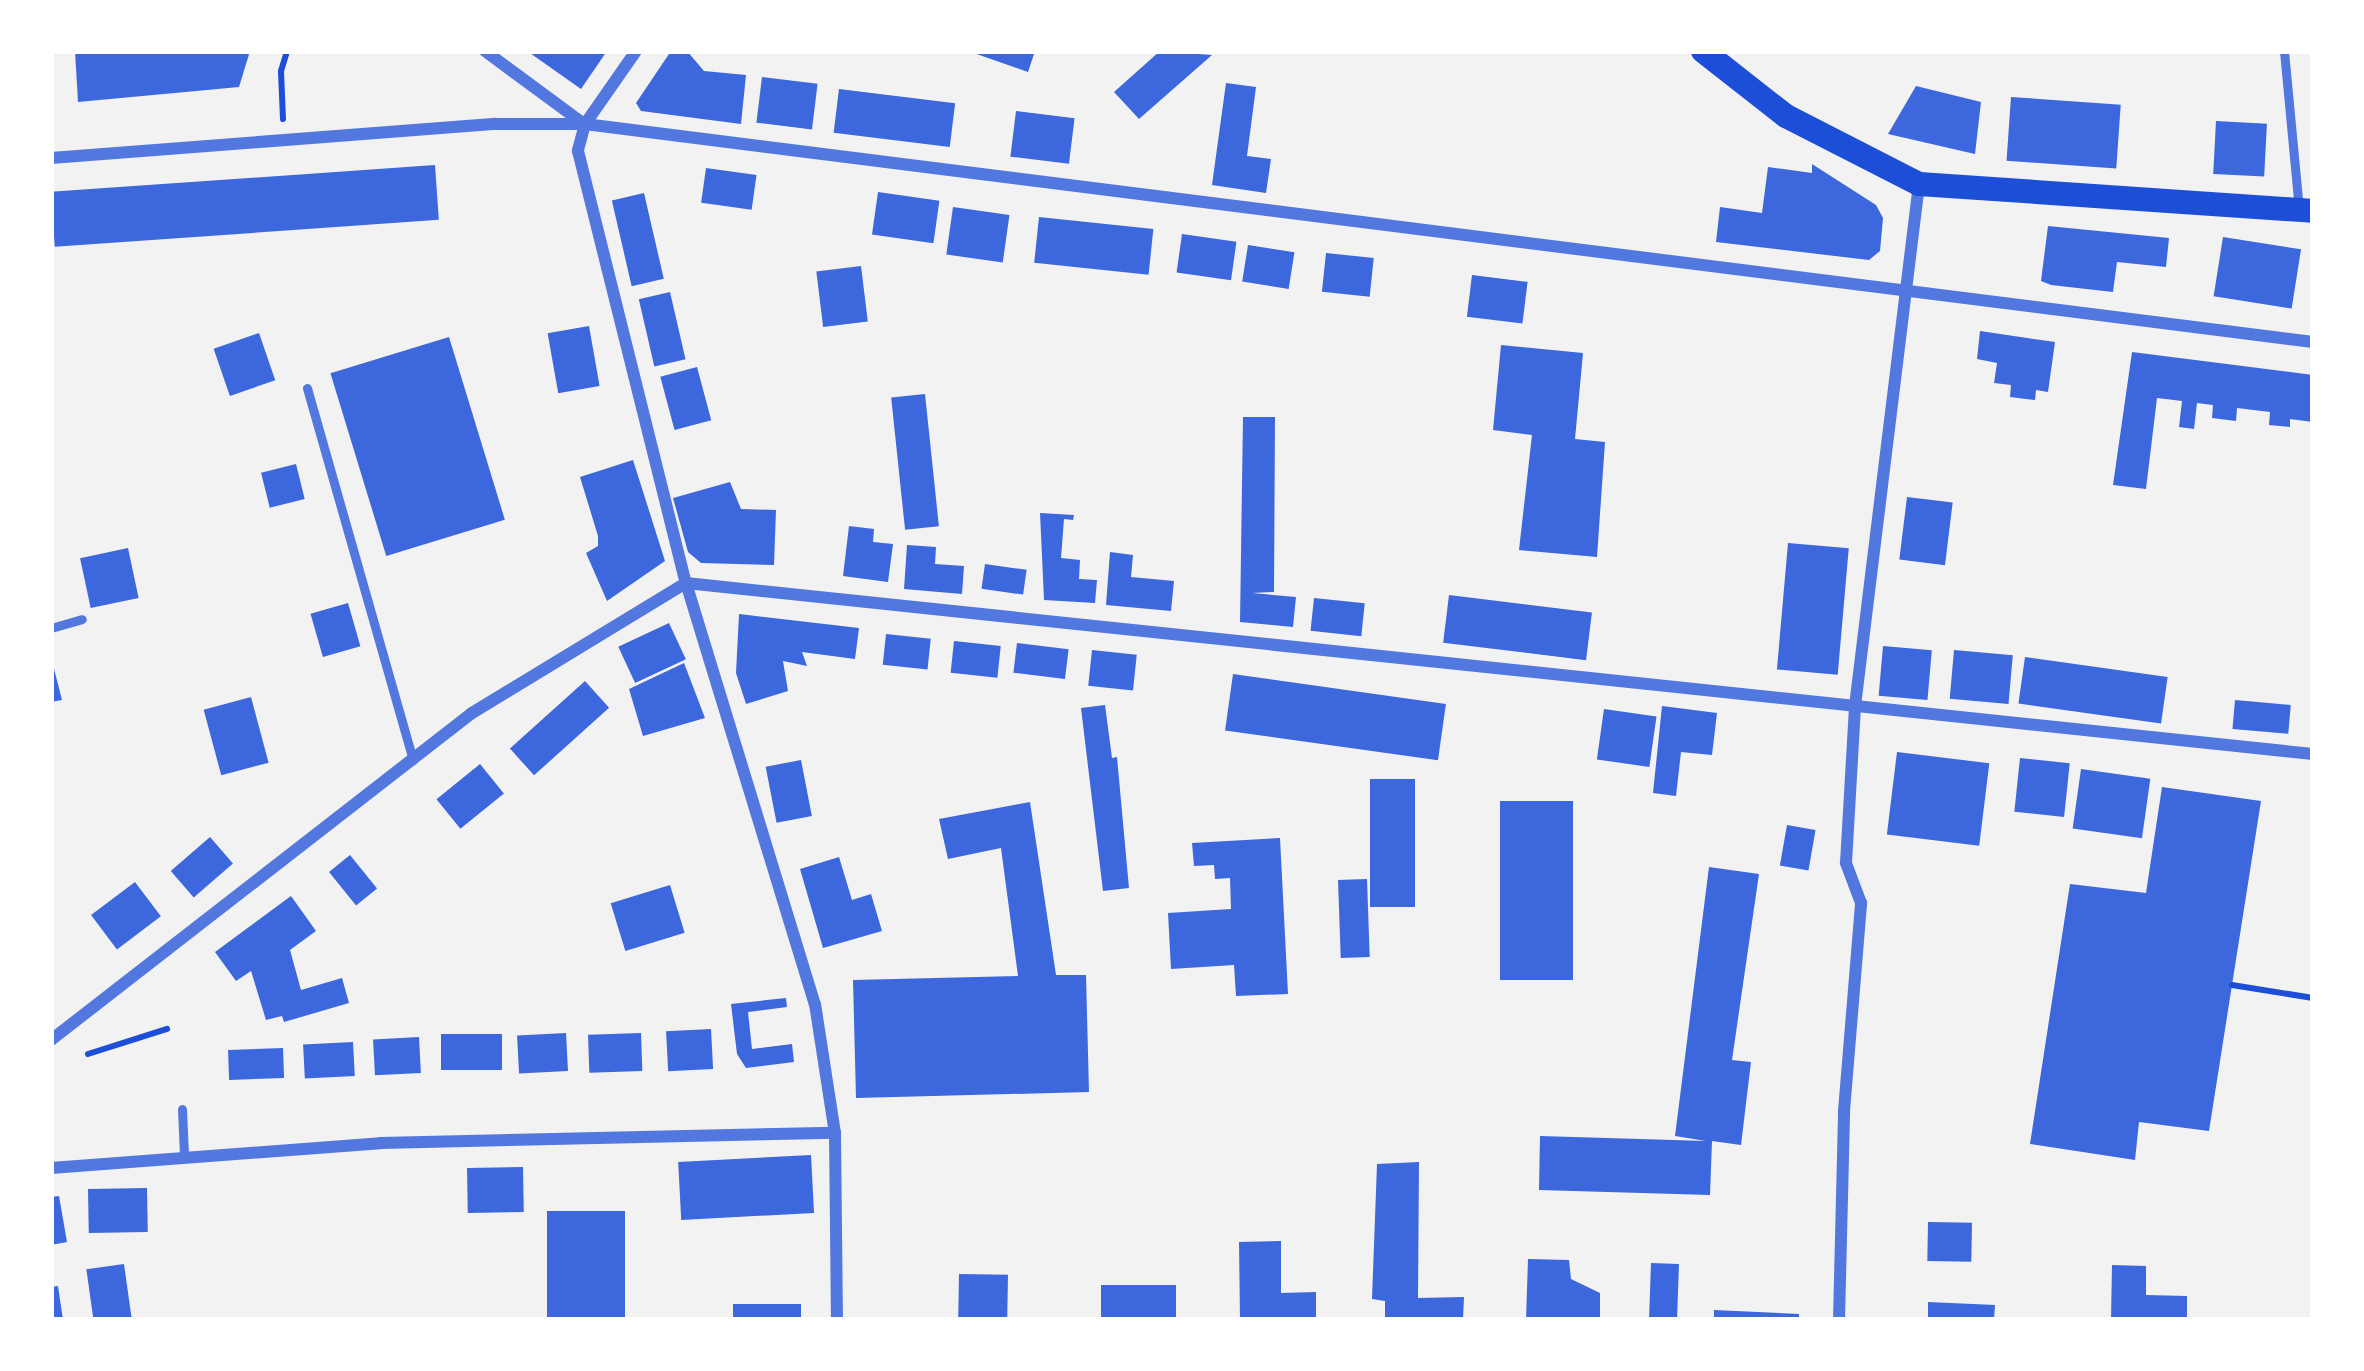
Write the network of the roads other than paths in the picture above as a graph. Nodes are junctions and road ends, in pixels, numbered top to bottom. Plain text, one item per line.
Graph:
1 (485, 51) edge
2 (636, 51) edge
3 (1703, 51) edge
4 (2284, 51) edge
5 (585, 124) junction
6 (51, 158) edge
7 (1919, 184) junction
8 (2306, 210) edge
9 (1902, 291) junction
10 (2313, 342) edge
11 (307, 388) dead end
12 (686, 583) junction
13 (82, 619) dead end
14 (51, 628) edge
15 (1855, 706) junction
16 (2313, 754) edge
17 (413, 760) junction
18 (51, 1040) edge
19 (182, 1108) dead end
20 (835, 1133) junction
21 (184, 1155) junction
22 (51, 1168) edge
23 (837, 1320) edge
24 (1838, 1320) edge

1 - 5 street
2 - 5 street
3 - 7 main road
4 - 8 lane
5 - 6 street
5 - 9 street
5 - 12 street
7 - 8 main road
7 - 9 street
9 - 10 street
9 - 15 street
11 - 17 lane
12 - 15 street
12 - 17 street
12 - 20 street
13 - 14 lane
15 - 16 street
15 - 24 street
17 - 18 street
19 - 21 lane
20 - 21 street
20 - 23 street
21 - 22 street

